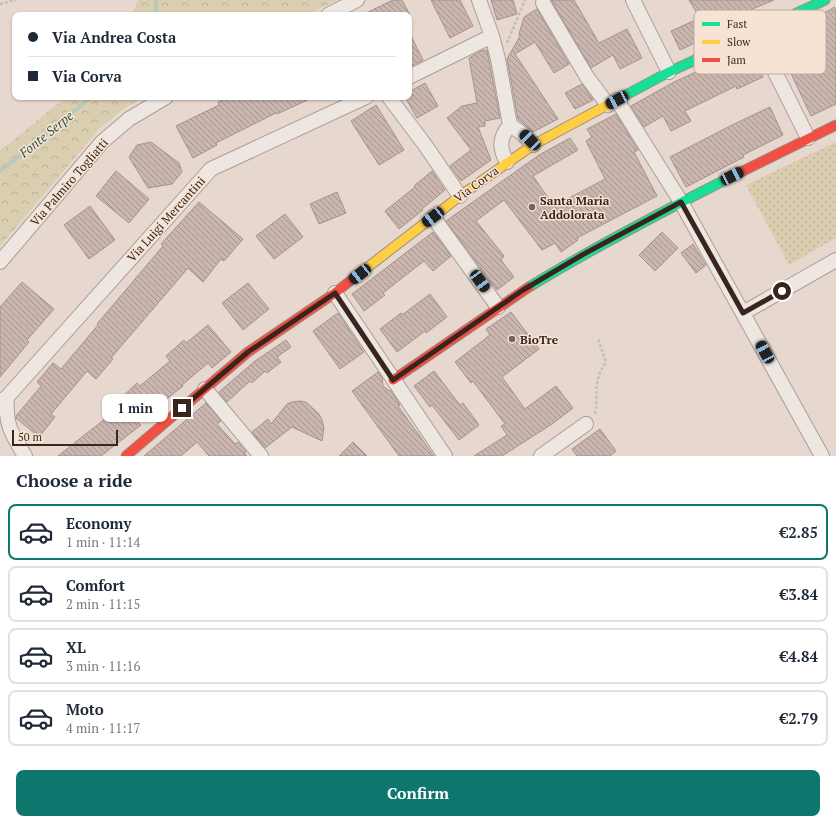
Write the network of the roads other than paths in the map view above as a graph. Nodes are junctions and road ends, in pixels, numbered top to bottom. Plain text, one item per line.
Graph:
1 (357, 0) edge
2 (479, 0) edge
3 (633, 0) edge
4 (825, 0) edge
5 (543, 3) dead end
6 (803, 10) edge
7 (339, 12) edge
8 (492, 36) junction
9 (694, 60) edge
10 (669, 72) junction
11 (776, 74) edge
12 (412, 76) edge
13 (161, 100) edge
14 (360, 100) edge
15 (391, 100) edge
16 (613, 102) junction
17 (510, 125) junction
18 (836, 125) edge
19 (808, 138) junction
20 (532, 145) junction
21 (507, 162) junction
22 (460, 196) junction
23 (681, 202) junction
24 (433, 217) junction
25 (836, 260) edge
26 (0, 262) edge
27 (335, 293) junction
28 (498, 307) junction
29 (743, 313) junction
30 (393, 380) junction
31 (204, 389) junction
32 (4, 399) edge
33 (586, 424) road end
34 (0, 428) edge
35 (15, 456) edge
36 (25, 456) edge
37 (126, 456) edge
38 (260, 456) edge
39 (445, 456) edge
40 (541, 456) edge
41 (822, 456) edge

1 - 7 street
2 - 8 street
3 - 10 street
4 - 6 street, Via Corva
5 - 16 street
8 - 12 street
8 - 17 street
9 - 10 street, Via Corva
10 - 16 street, Via Corva
11 - 19 street
13 - 26 street, Via Palmiro Togliatti
14 - 32 street, Via Luigi Mercantini
15 - 22 street
16 - 20 street, Via Corva
16 - 23 street
17 - 20 street
17 - 21 street
18 - 19 street
19 - 23 street
20 - 21 street, Via Corva
21 - 22 street, Via Corva
22 - 24 street, Via Corva
23 - 28 street
23 - 29 street
24 - 27 street, Via Corva
24 - 28 street
25 - 29 street
27 - 30 street
27 - 31 street, Via Corva
28 - 30 street
29 - 41 street
30 - 39 street
31 - 37 street, Via Corva
31 - 38 street
32 - 36 street
33 - 40 street
34 - 35 street

